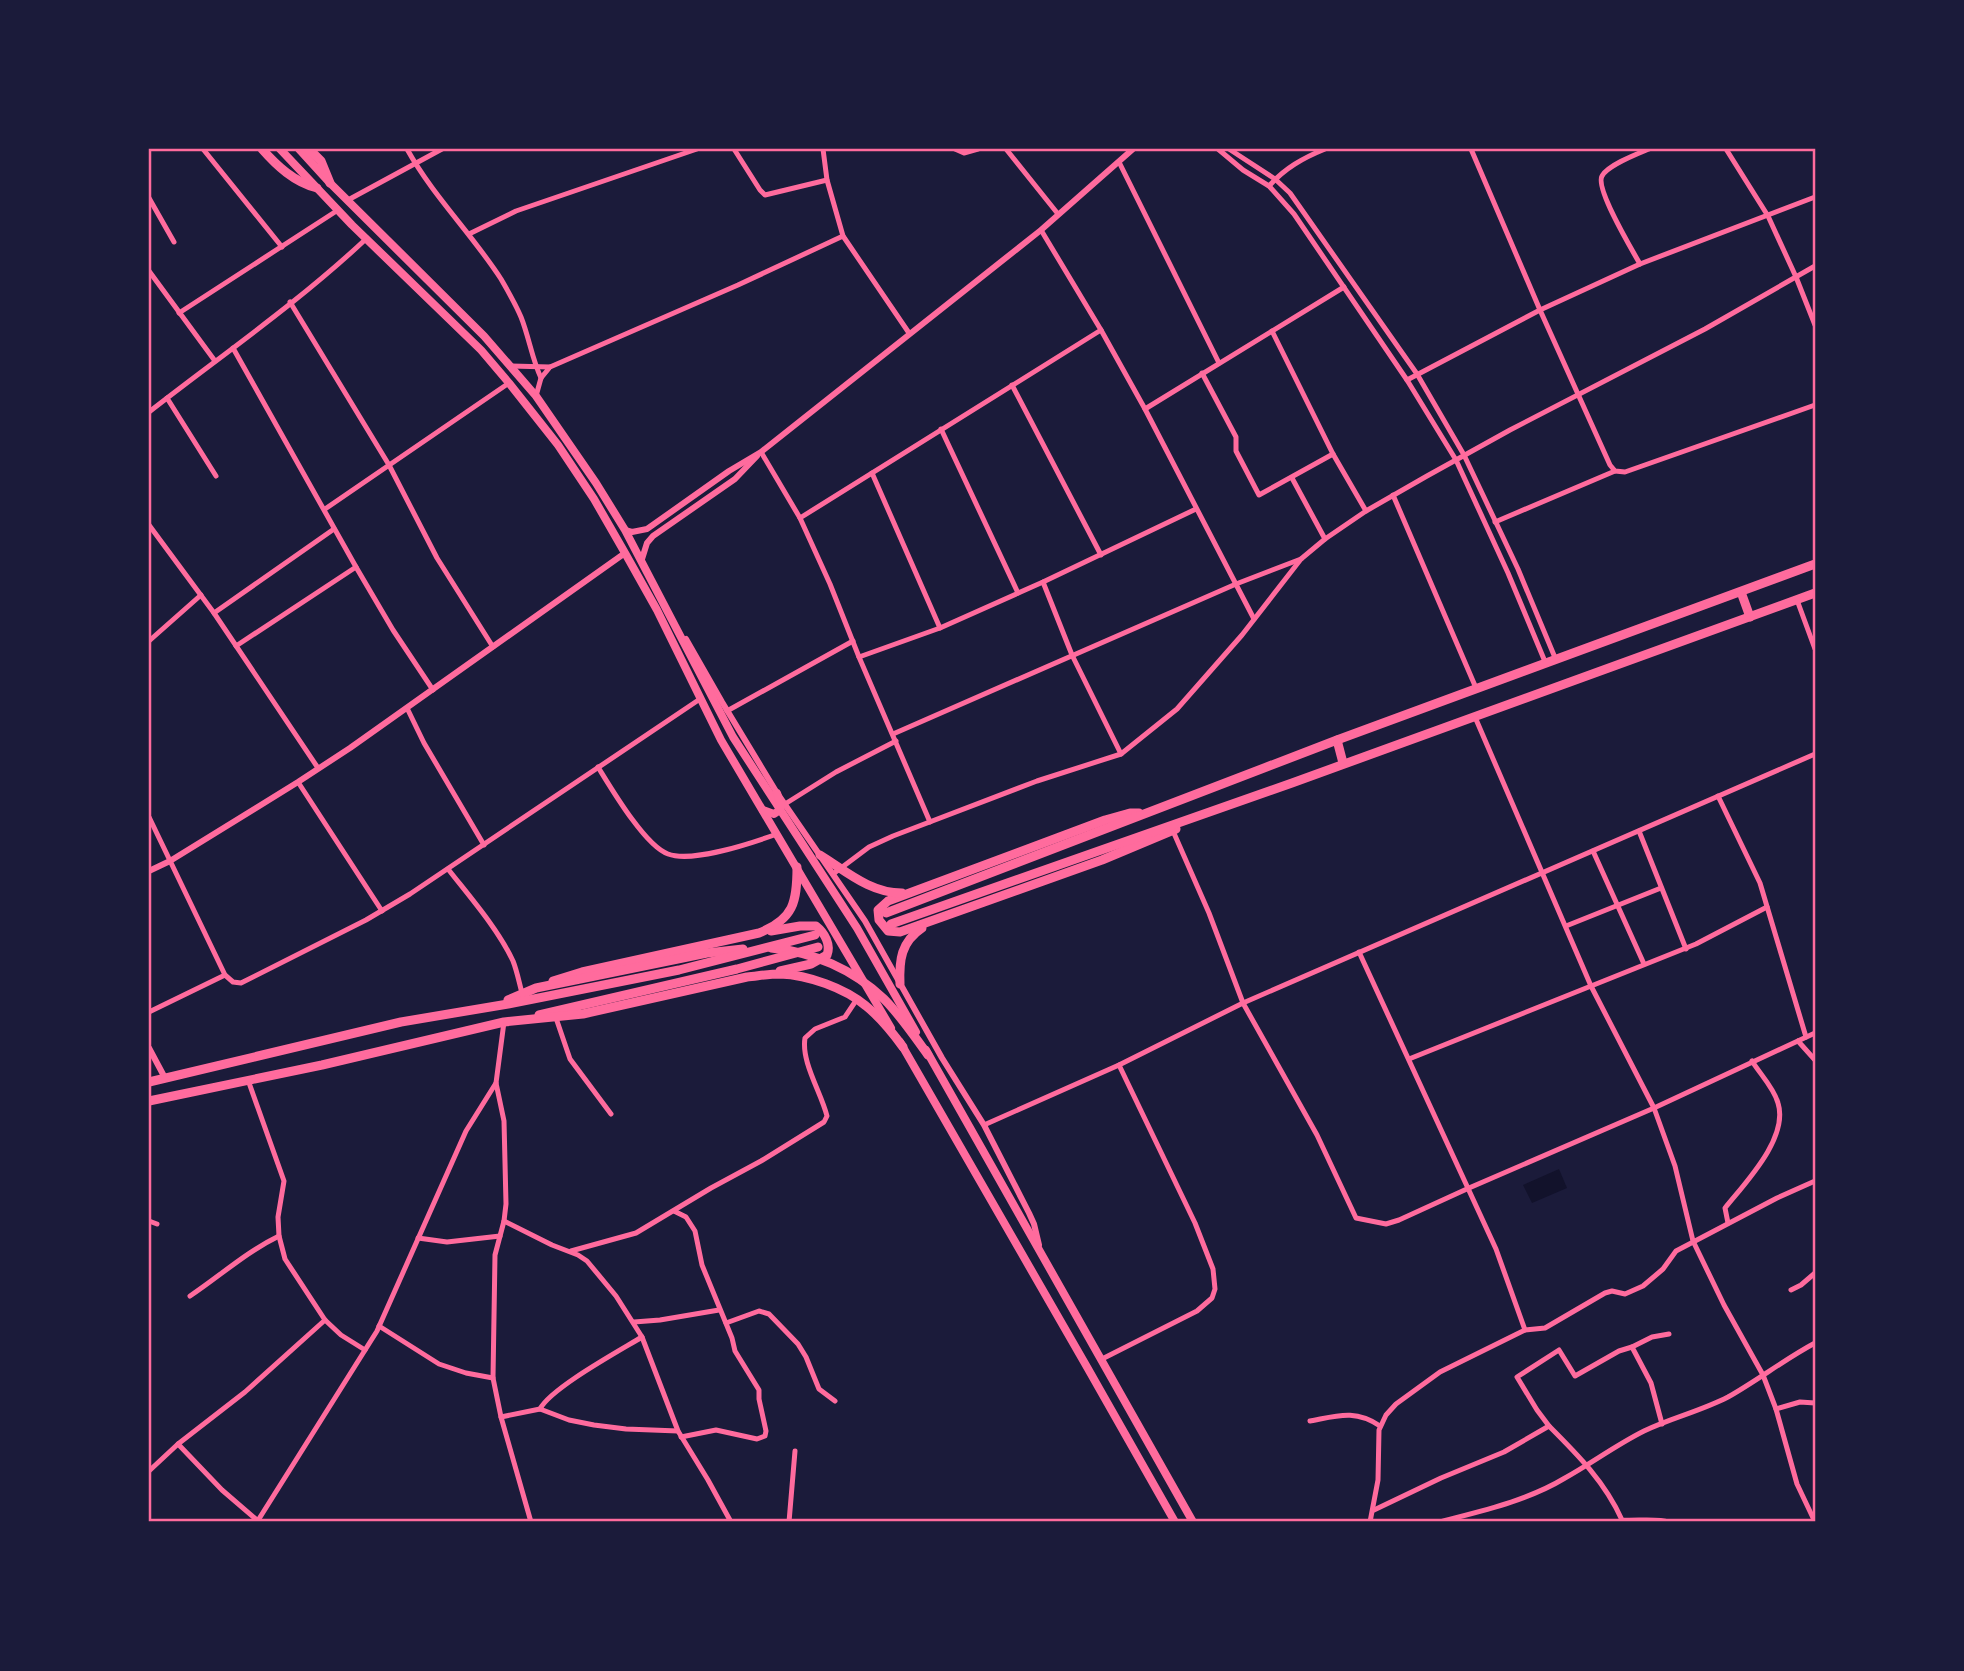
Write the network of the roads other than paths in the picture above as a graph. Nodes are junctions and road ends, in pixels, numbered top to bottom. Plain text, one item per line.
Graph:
1 (204, 149) edge
2 (262, 149) edge
3 (280, 149) edge
4 (299, 149) edge
5 (309, 149) edge
6 (407, 149) edge
7 (442, 149) edge
8 (697, 149) edge
9 (734, 149) edge
10 (823, 149) edge
11 (955, 149) edge
12 (978, 149) edge
13 (1006, 149) edge
14 (1133, 149) edge
15 (1218, 149) edge
16 (1228, 149) edge
17 (1325, 149) edge
18 (1471, 149) edge
19 (1649, 149) edge
20 (1727, 149) edge
21 (1119, 162) junction
22 (415, 163) junction
23 (1275, 179) junction
24 (827, 180) junction
25 (330, 183) junction
26 (1269, 186) junction
27 (317, 188) junction
28 (1815, 197) edge
29 (149, 198) edge
30 (348, 200) junction
31 (338, 210) junction
32 (1058, 214) junction
33 (1768, 216) junction
34 (1041, 230) junction
35 (469, 234) junction
36 (843, 236) junction
37 (367, 238) junction
38 (174, 242) dead end
39 (282, 247) junction
40 (1640, 264) junction
41 (1815, 266) edge
42 (149, 271) edge
43 (1796, 276) junction
44 (1344, 287) junction
45 (290, 302) junction
46 (1540, 310) junction
47 (179, 313) junction
48 (1815, 325) edge
49 (1101, 330) junction
50 (1272, 331) junction
51 (909, 333) junction
52 (233, 348) junction
53 (215, 361) junction
54 (1219, 363) junction
55 (510, 366) junction
56 (535, 366) junction
57 (550, 367) junction
58 (1202, 373) junction
59 (1417, 374) junction
60 (541, 378) junction
61 (1407, 380) junction
62 (509, 383) junction
63 (1012, 385) junction
64 (1578, 394) junction
65 (536, 396) junction
66 (166, 398) junction
67 (1815, 405) edge
68 (1145, 409) junction
69 (149, 412) edge
70 (941, 429) junction
71 (761, 452) junction
72 (1333, 454) junction
73 (1464, 455) junction
74 (1455, 460) junction
75 (389, 465) junction
76 (1615, 471) junction
77 (872, 472) junction
78 (216, 476) dead end
79 (1292, 478) junction
80 (1393, 495) junction
81 (689, 499) junction
82 (694, 508) junction
83 (325, 509) junction
84 (1196, 509) junction
85 (1366, 512) junction
86 (800, 518) junction
87 (1495, 522) junction
88 (149, 525) edge
89 (334, 529) junction
90 (625, 530) junction
91 (1325, 539) junction
92 (625, 553) junction
93 (1101, 555) junction
94 (642, 559) junction
95 (1301, 559) junction
96 (1815, 564) edge
97 (356, 567) junction
98 (1043, 582) junction
99 (1236, 584) junction
100 (1741, 592) junction
101 (1018, 593) junction
102 (1815, 593) edge
103 (201, 595) junction
104 (1797, 600) junction
105 (668, 610) junction
106 (214, 613) junction
107 (1750, 617) junction
108 (1254, 619) junction
109 (940, 628) junction
110 (149, 641) edge
111 (853, 641) junction
112 (236, 646) junction
113 (493, 647) junction
114 (1815, 649) edge
115 (1072, 655) junction
116 (859, 657) junction
117 (1556, 660) junction
118 (1546, 664) junction
119 (433, 690) junction
120 (1477, 690) junction
121 (701, 699) junction
122 (407, 708) junction
123 (727, 711) junction
124 (1475, 717) junction
125 (893, 734) junction
126 (1337, 740) junction
127 (896, 741) junction
128 (1121, 754) junction
129 (1815, 754) edge
130 (1343, 763) junction
131 (598, 767) junction
132 (318, 768) junction
133 (298, 782) junction
134 (778, 793) junction
135 (1718, 796) junction
136 (785, 804) junction
137 (761, 808) junction
138 (1148, 812) junction
139 (1196, 816) junction
140 (149, 817) edge
141 (930, 822) junction
142 (1173, 831) junction
143 (1639, 831) junction
144 (777, 834) junction
145 (484, 845) junction
146 (1593, 850) junction
147 (820, 855) joint
148 (170, 861) junction
149 (797, 867) junction
150 (448, 869) junction
151 (149, 871) edge
152 (836, 871) junction
153 (1541, 872) junction
154 (1661, 888) junction
155 (914, 891) junction
156 (1618, 905) junction
157 (1767, 907) junction
158 (382, 911) junction
159 (886, 914) dead end
160 (931, 921) junction
161 (891, 924) dead end
162 (1566, 926) junction
163 (759, 933) junction
164 (815, 935) dead end
165 (817, 947) dead end
166 (1686, 949) junction
167 (1359, 952) junction
168 (1644, 964) junction
169 (225, 975) junction
170 (747, 977) junction
171 (900, 984) junction
172 (1591, 986) junction
173 (536, 988) junction
174 (522, 993) junction
175 (857, 999) junction
176 (1243, 1003) junction
177 (504, 1004) junction
178 (149, 1012) edge
179 (556, 1018) junction
180 (507, 1022) junction
181 (1815, 1033) edge
182 (1806, 1037) junction
183 (1798, 1041) junction
184 (903, 1047) junction
185 (149, 1048) edge
186 (929, 1055) junction
187 (1409, 1059) junction
188 (1815, 1060) edge
189 (1752, 1061) junction
190 (1119, 1065) junction
191 (165, 1078) junction
192 (248, 1080) junction
193 (149, 1082) edge
194 (496, 1083) junction
195 (149, 1104) edge
196 (1654, 1108) junction
197 (611, 1114) dead end
198 (984, 1125) junction
199 (1815, 1181) edge
200 (1469, 1188) junction
201 (674, 1211) junction
202 (149, 1221) edge
203 (504, 1221) junction
204 (1728, 1223) junction
205 (157, 1224) dead end
206 (279, 1236) junction
207 (500, 1236) junction
208 (418, 1238) junction
209 (1693, 1241) junction
210 (571, 1251) junction
211 (1040, 1254) junction
212 (1815, 1273) edge
213 (1791, 1290) dead end
214 (191, 1296) dead end
215 (719, 1310) junction
216 (325, 1320) junction
217 (634, 1322) junction
218 (726, 1323) junction
219 (379, 1326) junction
220 (1525, 1330) junction
221 (1669, 1334) dead end
222 (642, 1337) junction
223 (1815, 1343) edge
224 (1632, 1347) junction
225 (365, 1350) junction
226 (1102, 1359) junction
227 (1763, 1375) junction
228 (493, 1378) junction
229 (835, 1401) dead end
230 (1815, 1403) edge
231 (540, 1409) junction
232 (1776, 1409) junction
233 (501, 1417) junction
234 (1310, 1421) dead end
235 (1662, 1424) junction
236 (1380, 1426) junction
237 (1549, 1426) junction
238 (679, 1434) junction
239 (178, 1444) junction
240 (795, 1451) dead end
241 (1587, 1463) junction
242 (149, 1469) edge
243 (1374, 1510) junction
244 (1623, 1521) edge
245 (258, 1522) edge
246 (529, 1522) edge
247 (731, 1522) edge
248 (789, 1522) edge
249 (1174, 1522) edge
250 (1193, 1522) edge
251 (1370, 1522) edge
252 (1438, 1522) edge
253 (1668, 1522) edge
254 (1812, 1522) edge

1 - 39 street
2 - 27 highway
3 - 27 main road
4 - 25 main road
5 - 25 highway
6 - 22 street
7 - 22 street
8 - 35 street
9 - 24 street
10 - 24 street
11 - 12 street
13 - 32 street
14 - 21 street
15 - 26 street
16 - 23 street
17 - 23 street
18 - 46 street
19 - 40 street
20 - 33 street
21 - 32 street
21 - 54 street
22 - 30 street
22 - 35 street
23 - 26 street
23 - 59 street
24 - 36 street
25 - 30 main road
26 - 44 street
27 - 31 main road
28 - 33 street
29 - 38 street
30 - 55 main road
31 - 37 main road
31 - 39 street
32 - 34 street
33 - 40 street
33 - 43 street
34 - 49 street
34 - 51 street
35 - 56 street
36 - 51 street
36 - 57 street
37 - 45 street
37 - 62 main road
39 - 47 street
40 - 46 street
41 - 43 street
42 - 47 street
43 - 48 street
43 - 64 street
44 - 50 street
44 - 61 street
45 - 52 street
45 - 75 street
46 - 59 street
46 - 64 street
47 - 53 street
49 - 63 street
49 - 68 street
50 - 54 street
50 - 72 street
51 - 71 street
52 - 53 street
52 - 83 street
53 - 66 street
54 - 58 street
55 - 56 street
55 - 65 main road
56 - 57 street
56 - 60 street
57 - 60 street
58 - 68 street
58 - 79 street
59 - 61 street
59 - 73 street
60 - 65 street
61 - 74 street
62 - 75 street
62 - 92 main road
63 - 70 street
63 - 93 street
64 - 73 street
64 - 76 street
65 - 90 main road
66 - 69 street
66 - 78 street
67 - 76 street
68 - 84 street
70 - 77 street
70 - 101 street
71 - 81 street
71 - 82 street
71 - 86 street
72 - 79 street
72 - 85 street
73 - 74 street
73 - 87 street
74 - 80 street
74 - 118 street
75 - 83 street
75 - 113 street
76 - 87 street
77 - 86 street
77 - 109 street
79 - 91 street
80 - 85 street
80 - 120 street
81 - 82 street
81 - 90 street
82 - 94 street
83 - 89 street
84 - 93 street
84 - 99 street
85 - 91 street
86 - 111 street
87 - 117 street
88 - 103 street
89 - 97 street
89 - 106 street
90 - 94 main road
91 - 95 street
92 - 113 street
92 - 121 main road
93 - 98 street
94 - 105 main road
95 - 99 street
95 - 108 street
96 - 100 highway
97 - 112 street
97 - 119 street
98 - 101 street
98 - 115 street
99 - 108 street
99 - 115 street
100 - 107 highway
100 - 117 highway
101 - 109 street
102 - 104 highway
103 - 106 street
103 - 110 street
104 - 107 highway
104 - 114 street
105 - 123 street
105 - 186 main road
106 - 112 street
107 - 124 highway
108 - 128 street
109 - 116 street
111 - 116 street
111 - 123 street
112 - 132 street
113 - 119 street
115 - 125 street
115 - 128 street
116 - 125 street
117 - 118 highway
118 - 120 highway
119 - 122 street
120 - 126 highway
121 - 131 street
121 - 137 main road
122 - 132 street
122 - 145 street
123 - 134 street
124 - 130 highway
124 - 153 street
125 - 127 street
126 - 130 highway
126 - 138 highway
127 - 136 street
127 - 141 street
128 - 141 street
129 - 135 street
130 - 139 highway
131 - 144 street
131 - 145 street
132 - 133 street
133 - 148 street
133 - 158 street
134 - 136 street
134 - 137 main road
135 - 143 street
135 - 157 street
136 - 147 street
137 - 144 main road
138 - 155 highway
138 - 159 highway
139 - 142 highway
139 - 161 highway
140 - 148 street
141 - 152 street
142 - 160 highway
142 - 176 street
143 - 146 street
143 - 154 street
144 - 149 main road
145 - 150 street
146 - 153 street
146 - 156 street
147 - 152 highway
148 - 151 street
148 - 169 street
149 - 163 highway
149 - 184 main road
150 - 158 street
150 - 174 street
152 - 155 highway
152 - 171 street
153 - 162 street
153 - 167 street
154 - 156 street
154 - 166 street
155 - 160 highway
156 - 162 street
156 - 168 street
157 - 166 street
157 - 182 street
158 - 169 street
160 - 171 highway
162 - 172 street
163 - 170 highway
163 - 173 highway
164 - 177 highway
165 - 180 highway
166 - 168 street
167 - 176 street
167 - 187 street
168 - 172 street
169 - 178 street
170 - 175 highway
170 - 179 highway
171 - 198 street
172 - 187 street
172 - 196 street
173 - 174 highway
173 - 186 highway
174 - 177 highway
175 - 184 highway
175 - 201 street
176 - 190 street
176 - 200 street
177 - 191 highway
179 - 180 highway
179 - 197 street
180 - 192 highway
180 - 194 street
181 - 182 street
182 - 183 street
183 - 188 street
183 - 189 street
184 - 249 main road
185 - 191 street
186 - 211 main road
187 - 200 street
189 - 196 street
189 - 204 street
190 - 198 street
190 - 226 street
191 - 193 highway
192 - 195 highway
192 - 206 street
194 - 203 street
194 - 208 street
196 - 200 street
196 - 209 street
198 - 211 street
199 - 204 street
200 - 220 street
201 - 210 street
201 - 215 street
202 - 205 street
203 - 207 street
203 - 210 street
204 - 209 street
206 - 214 street
206 - 216 street
207 - 208 street
207 - 228 street
208 - 219 street
209 - 220 street
209 - 227 street
210 - 217 street
211 - 226 main road
212 - 213 street
215 - 217 street
215 - 218 street
216 - 225 street
216 - 239 street
217 - 222 street
218 - 229 street
218 - 238 street
219 - 225 street
219 - 228 street
220 - 236 street
221 - 224 street
222 - 231 street
222 - 238 street
223 - 227 street
224 - 235 street
224 - 237 street
225 - 245 street
226 - 250 main road
227 - 232 street
227 - 235 street
228 - 233 street
230 - 232 street
231 - 233 street
231 - 238 street
232 - 254 street
233 - 246 street
234 - 236 street
235 - 241 street
236 - 243 street
237 - 241 street
237 - 243 street
238 - 247 street
239 - 242 street
239 - 245 street
240 - 248 street
241 - 244 street
241 - 252 street
243 - 251 street
244 - 253 street

